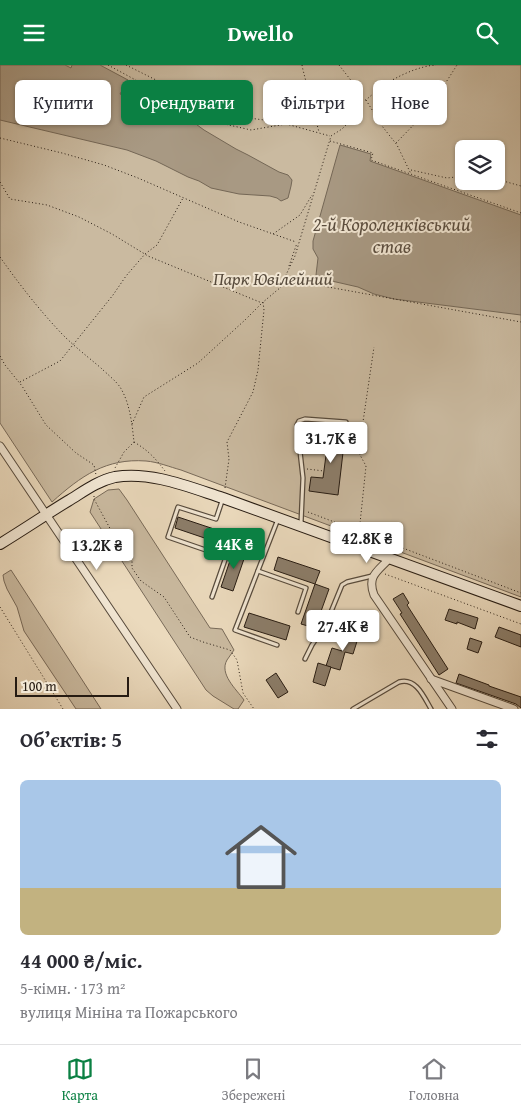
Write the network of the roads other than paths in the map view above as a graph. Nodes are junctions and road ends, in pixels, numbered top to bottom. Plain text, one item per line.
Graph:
1 (346, 422) dead end
2 (0, 446) edge
3 (223, 498) junction
4 (46, 515) junction
5 (278, 518) junction
6 (301, 527) junction
7 (0, 544) edge
8 (389, 559) junction
9 (258, 571) junction
10 (375, 574) junction
11 (212, 597) dead end
12 (521, 606) edge
13 (298, 612) dead end
14 (277, 645) dead end
15 (305, 659) dead end
16 (431, 679) junction
17 (177, 709) edge
18 (353, 709) edge
19 (431, 709) edge
20 (452, 709) edge
21 (514, 709) edge

1 - 6 lane
2 - 4 street
3 - 4 street
3 - 5 street
3 - 11 lane
4 - 7 street
4 - 17 street
5 - 6 street
5 - 9 lane
6 - 8 street
8 - 10 street
8 - 12 street
9 - 13 lane
9 - 14 lane
10 - 15 lane
10 - 16 street
16 - 20 street
16 - 21 street
18 - 19 lane

